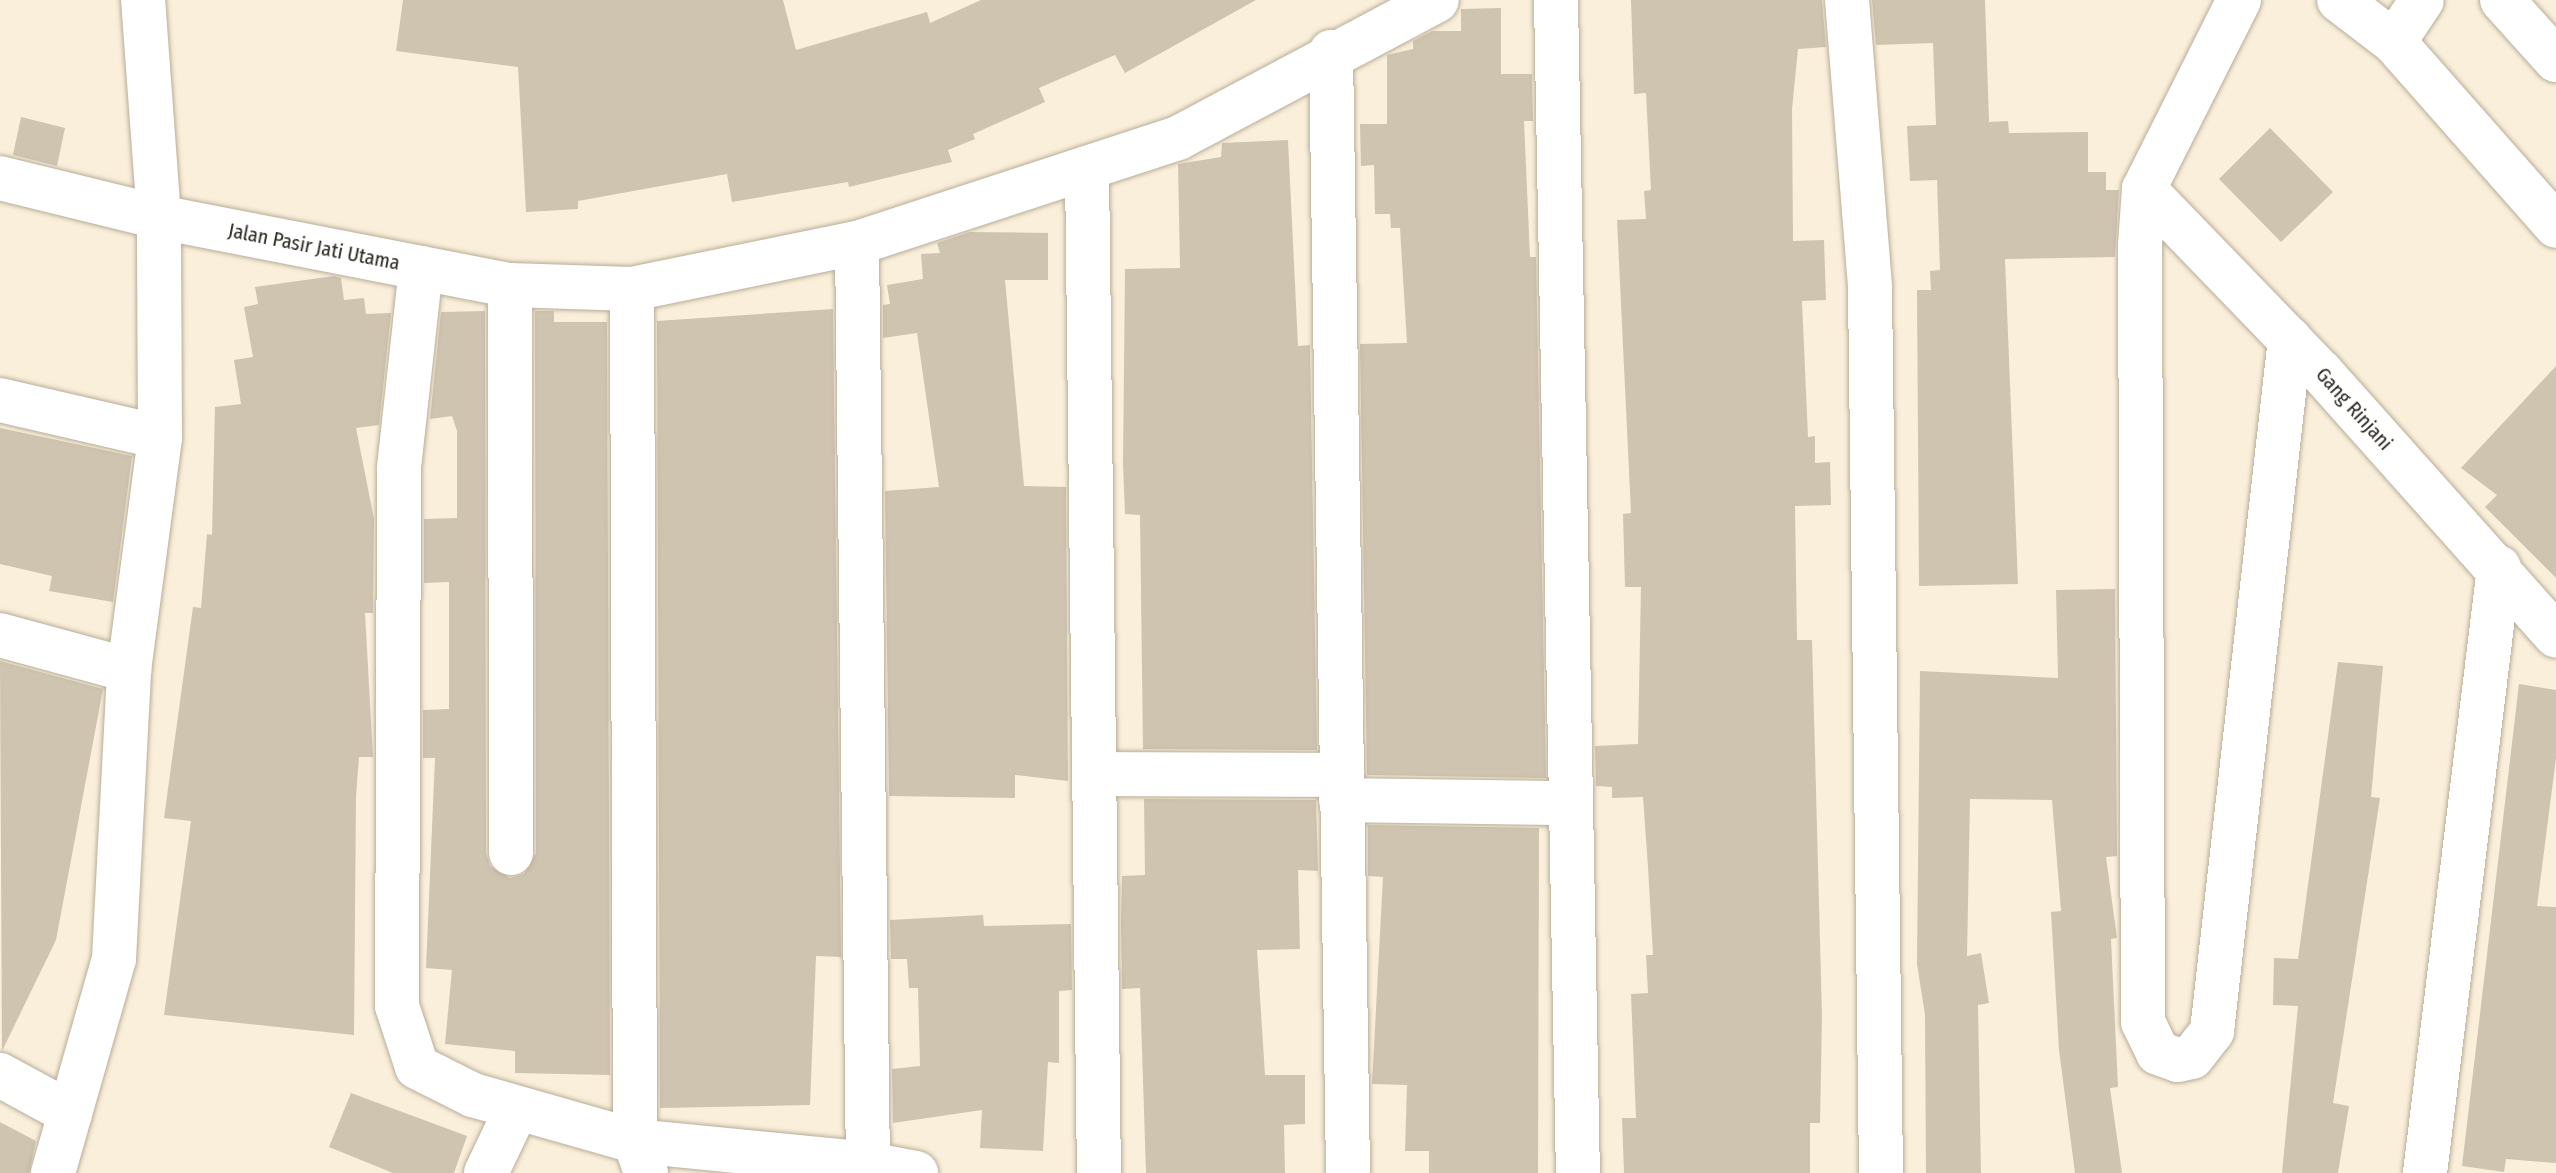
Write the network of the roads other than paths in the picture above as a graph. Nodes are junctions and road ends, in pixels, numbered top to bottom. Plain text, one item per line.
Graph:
1 (1437, 0) edge
2 (1556, 0) edge
3 (1847, 0) edge
4 (2239, 0) edge
5 (2339, 0) edge
6 (2422, 0) edge
7 (2502, 0) edge
8 (139, 2) edge
9 (2394, 42) junction
10 (1331, 52) junction
11 (2556, 60) edge
12 (1087, 168) junction
13 (0, 178) edge
14 (2144, 189) junction
15 (159, 217) junction
16 (2556, 226) edge
17 (857, 243) junction
18 (421, 268) junction
19 (510, 285) junction
20 (632, 289) junction
21 (2290, 339) junction
22 (0, 400) edge
23 (160, 437) junction
24 (2499, 568) junction
25 (0, 635) edge
26 (2556, 636) edge
27 (129, 670) junction
28 (1098, 774) junction
29 (1342, 788) junction
30 (1570, 803) junction
31 (511, 853) dead end
32 (0, 1075) edge
33 (517, 1108) junction
34 (70, 1113) junction
35 (640, 1157) edge
36 (868, 1164) junction
37 (53, 1173) edge
38 (486, 1173) edge
39 (916, 1173) edge
40 (1099, 1173) edge
41 (1348, 1173) edge
42 (1578, 1173) edge
43 (1881, 1173) edge
44 (2425, 1173) edge

1 - 10 street, Jalan Pasir Jati Utama
2 - 30 street
3 - 43 street
4 - 14 street
5 - 9 street
6 - 9 street
7 - 11 street
8 - 15 street
9 - 16 street
10 - 12 street, Jalan Pasir Jati Utama
10 - 29 street
12 - 17 street, Jalan Pasir Jati Utama
12 - 28 street
13 - 15 street, Jalan Pasir Jati Utama
14 - 21 street, Gang Rinjani
14 - 21 street
15 - 18 street, Jalan Pasir Jati Utama
15 - 23 street
17 - 20 street, Jalan Pasir Jati Utama
17 - 36 street
18 - 19 street, Jalan Pasir Jati Utama
18 - 33 street
19 - 20 street, Jalan Pasir Jati Utama
19 - 31 street
20 - 35 street
21 - 24 street, Gang Rinjani
22 - 23 street
23 - 27 street
24 - 26 street, Gang Rinjani
24 - 44 street
25 - 27 street
27 - 34 street
28 - 29 street
28 - 40 street
29 - 30 street
29 - 41 street
30 - 42 street
32 - 34 street
33 - 35 street
33 - 38 street
34 - 37 street
35 - 36 street
36 - 39 street

